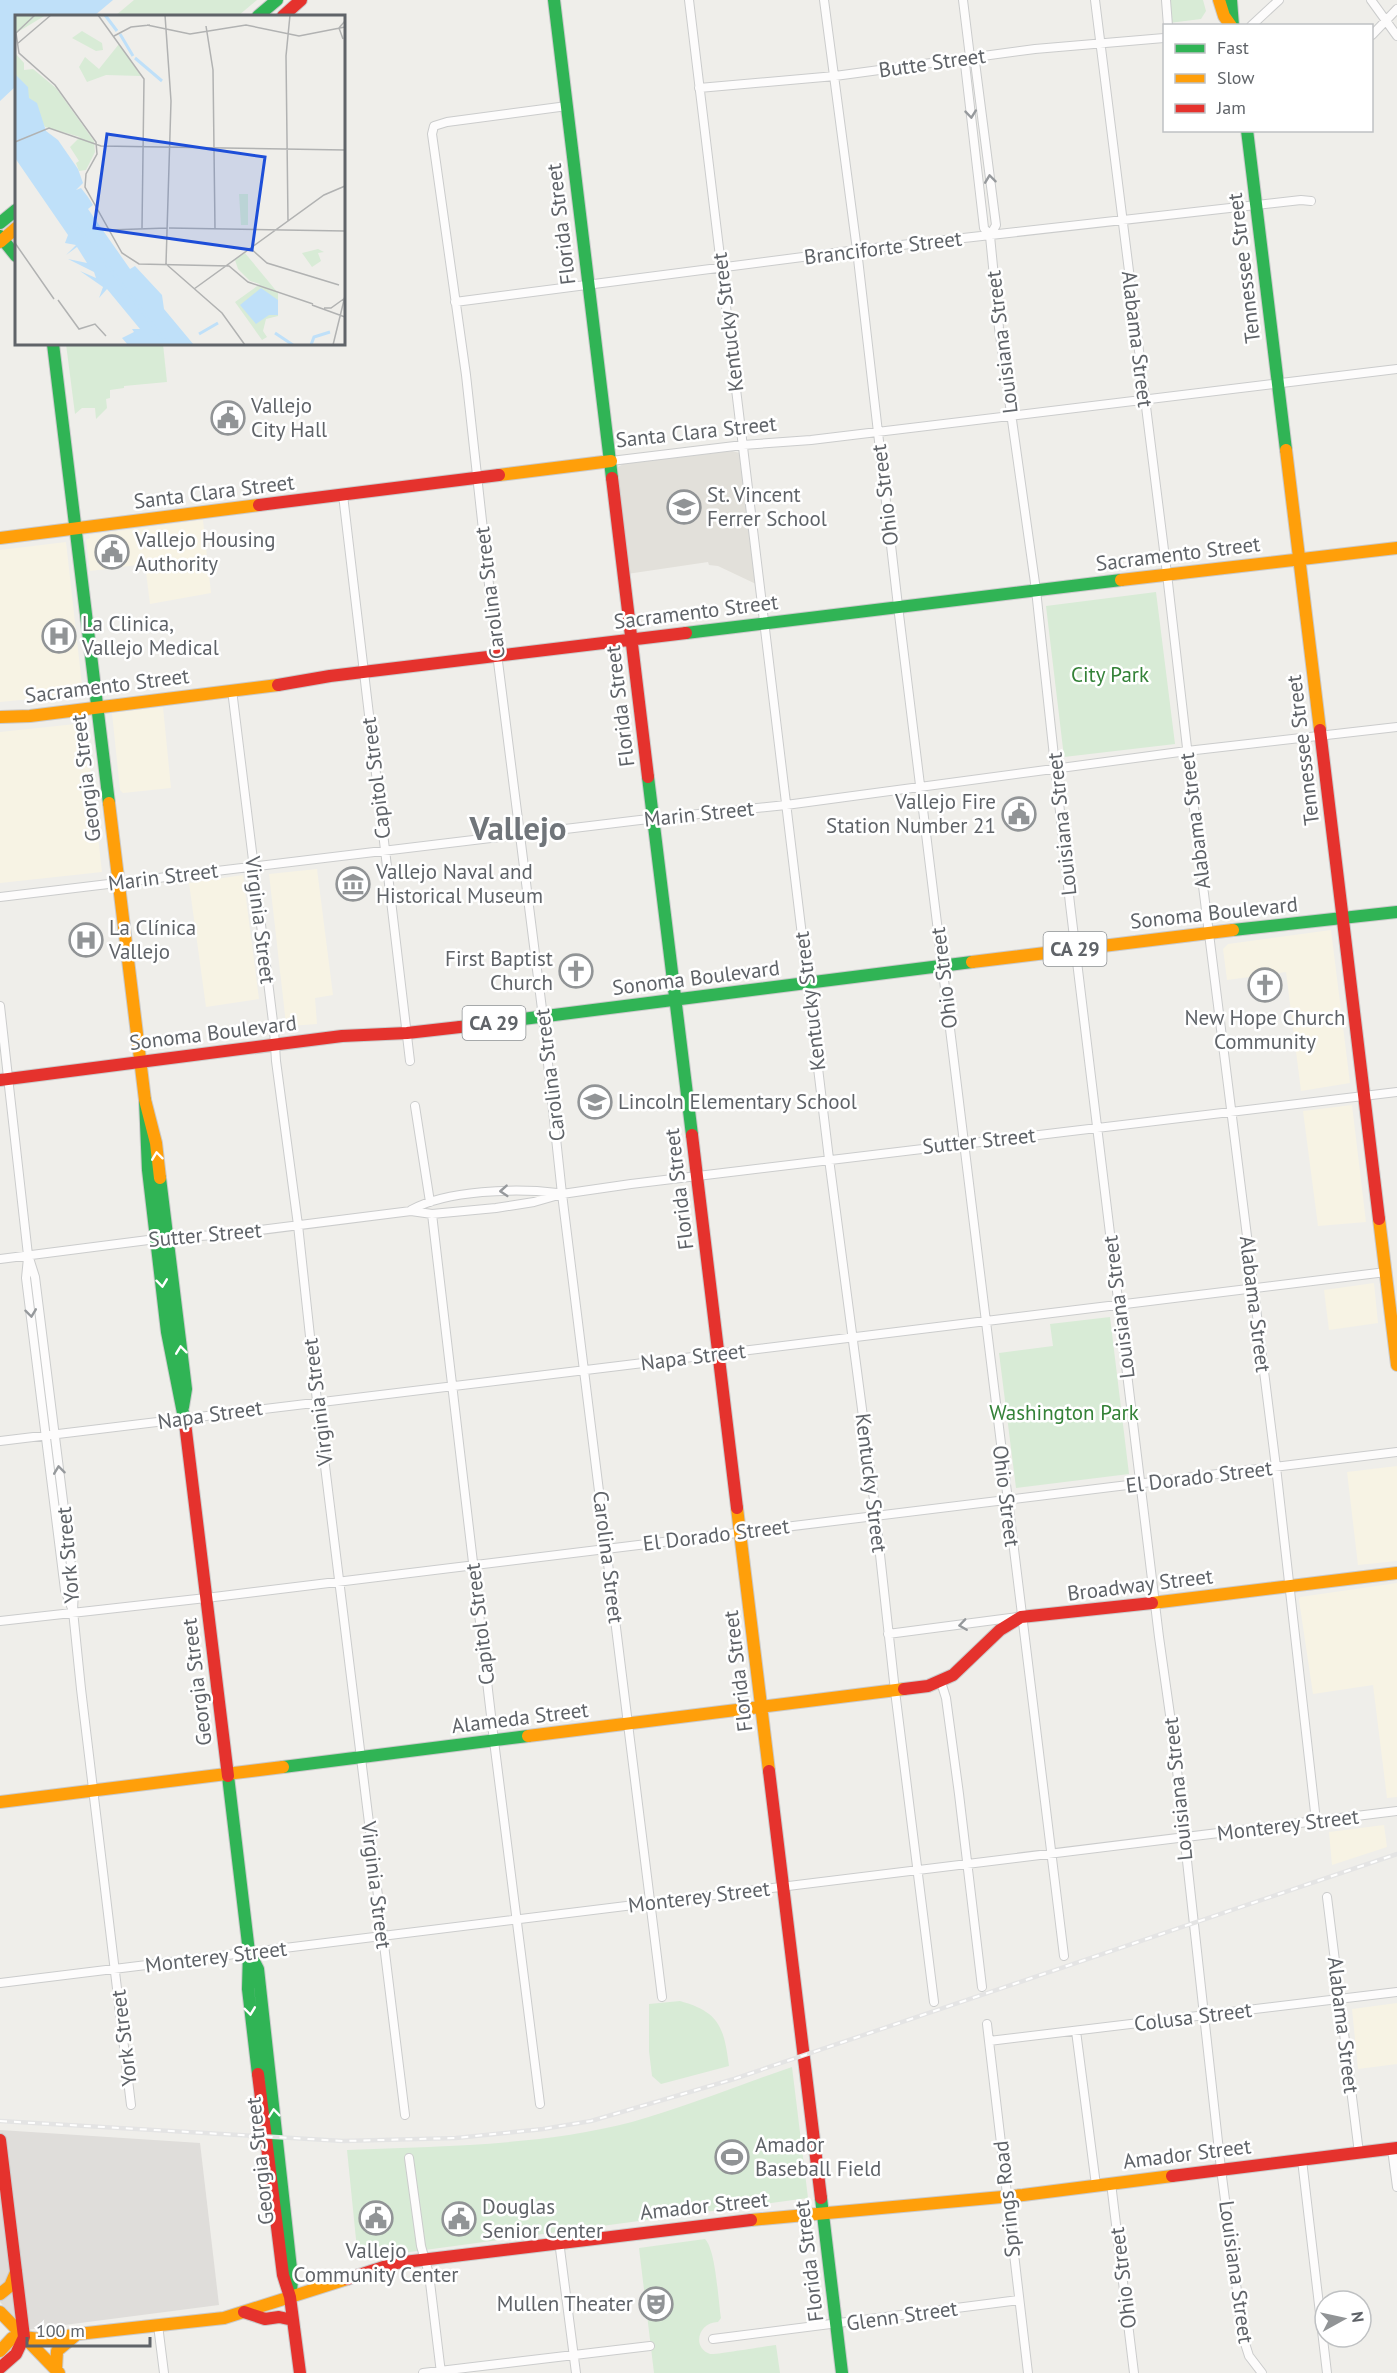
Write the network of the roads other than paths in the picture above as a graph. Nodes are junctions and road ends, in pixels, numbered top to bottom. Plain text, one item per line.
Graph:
1 (277, 0) edge
2 (301, 0) edge
3 (554, 0) edge
4 (689, 0) edge
5 (824, 0) edge
6 (963, 0) edge
7 (1095, 0) edge
8 (1166, 0) edge
9 (1219, 0) edge
10 (1231, 0) edge
11 (1279, 0) edge
12 (1371, 0) edge
13 (1397, 9) edge
14 (259, 15) edge
15 (284, 15) edge
16 (1386, 20) junction
17 (1168, 24) edge
18 (1230, 24) edge
19 (1232, 24) edge
20 (1253, 24) edge
21 (1373, 33) edge
22 (1397, 36) edge
23 (1163, 38) edge
24 (1100, 45) junction
25 (969, 57) junction
26 (835, 76) junction
27 (699, 88) junction
28 (567, 106) junction
29 (1247, 132) edge
30 (1311, 201) dead end
31 (1257, 205) junction
32 (15, 211) edge
33 (1122, 221) junction
34 (0, 223) edge
35 (15, 229) edge
36 (990, 236) junction
37 (1, 239) edge
38 (857, 250) junction
39 (15, 255) edge
40 (722, 268) junction
41 (588, 284) junction
42 (455, 302) junction
43 (53, 345) edge
44 (1397, 369) edge
45 (1277, 382) junction
46 (1145, 398) junction
47 (1011, 415) junction
48 (878, 432) junction
49 (743, 445) junction
50 (610, 461) junction
51 (476, 480) junction
52 (343, 495) junction
53 (76, 529) junction
54 (0, 538) edge
55 (1397, 548) edge
56 (1300, 560) junction
57 (1167, 574) junction
58 (1035, 590) junction
59 (898, 606) junction
60 (765, 624) junction
61 (632, 639) junction
62 (497, 657) junction
63 (364, 672) junction
64 (232, 690) junction
65 (97, 707) junction
66 (0, 717) edge
67 (1397, 727) edge
68 (1321, 735) junction
69 (1187, 752) junction
70 (1055, 768) junction
71 (921, 786) junction
72 (786, 805) junction
73 (654, 818) junction
74 (520, 835) junction
75 (384, 851) junction
76 (253, 867) junction
77 (118, 883) junction
78 (0, 897) edge
79 (1397, 912) edge
80 (1342, 918) junction
81 (1209, 933) junction
82 (1076, 949) junction
83 (942, 967) junction
84 (808, 984) junction
85 (676, 1000) junction
86 (0, 1005) edge
87 (543, 1017) junction
88 (407, 1033) junction
89 (275, 1045) junction
90 (141, 1061) junction
91 (410, 1061) dead end
92 (4, 1079) edge
93 (1397, 1092) edge
94 (1364, 1096) junction
95 (415, 1106) dead end
96 (1232, 1111) junction
97 (1097, 1128) junction
98 (964, 1143) junction
99 (829, 1159) junction
100 (697, 1176) junction
101 (562, 1194) junction
102 (430, 1202) junction
103 (411, 1211) junction
104 (432, 1214) junction
105 (298, 1225) junction
106 (162, 1239) junction
107 (28, 1255) junction
108 (0, 1258) edge
109 (1386, 1272) junction
110 (1253, 1289) junction
111 (1393, 1294) edge
112 (1119, 1307) junction
113 (985, 1322) junction
114 (851, 1338) junction
115 (719, 1354) junction
116 (1397, 1365) edge
117 (584, 1370) junction
118 (451, 1386) junction
119 (316, 1401) junction
120 (183, 1413) junction
121 (50, 1434) junction
122 (0, 1441) edge
123 (1397, 1452) edge
124 (1276, 1467) junction
125 (1140, 1484) junction
126 (1007, 1500) junction
127 (876, 1516) junction
128 (741, 1532) junction
129 (607, 1549) junction
130 (473, 1565) junction
131 (1397, 1574) edge
132 (340, 1581) junction
133 (1289, 1587) junction
134 (206, 1598) junction
135 (1155, 1603) junction
136 (73, 1611) junction
137 (1021, 1617) junction
138 (0, 1621) edge
139 (888, 1634) junction
140 (941, 1682) junction
141 (895, 1690) junction
142 (761, 1708) junction
143 (630, 1724) junction
144 (494, 1741) junction
145 (361, 1758) junction
146 (227, 1775) junction
147 (93, 1791) junction
148 (0, 1802) edge
149 (1397, 1811) edge
150 (1316, 1821) junction
151 (1184, 1838) junction
152 (1052, 1853) junction
153 (967, 1864) junction
154 (917, 1871) junction
155 (783, 1887) junction
156 (1328, 1897) dead end
157 (650, 1904) junction
158 (516, 1920) junction
159 (382, 1937) junction
160 (249, 1952) junction
161 (1064, 1956) dead end
162 (116, 1969) junction
163 (0, 1983) edge
164 (982, 1987) dead end
165 (1397, 1992) edge
166 (662, 1997) dead end
167 (1340, 1999) junction
168 (934, 2002) dead end
169 (1204, 2016) junction
170 (987, 2024) dead end
171 (1076, 2031) junction
172 (989, 2041) junction
173 (540, 2104) dead end
174 (131, 2105) dead end
175 (405, 2115) dead end
176 (0, 2140) edge
177 (1395, 2149) edge
178 (1359, 2153) junction
179 (409, 2158) dead end
180 (1302, 2160) junction
181 (1221, 2169) junction
182 (1111, 2183) junction
183 (1096, 2185) junction
184 (1397, 2187) edge
185 (1007, 2196) junction
186 (823, 2213) junction
187 (560, 2241) junction
188 (424, 2259) junction
189 (16, 2271) junction
190 (0, 2294) edge
191 (290, 2297) junction
192 (1019, 2300) junction
193 (0, 2312) edge
194 (244, 2312) junction
195 (293, 2320) junction
196 (837, 2324) junction
197 (158, 2325) junction
198 (78, 2334) junction
199 (24, 2337) junction
200 (713, 2338) dead end
201 (650, 2346) dead end
202 (0, 2351) edge
203 (574, 2356) junction
204 (0, 2368) edge
205 (58, 2371) edge
206 (441, 2372) edge
207 (164, 2373) edge
208 (300, 2373) edge
209 (423, 2373) edge
210 (576, 2373) edge
211 (842, 2373) edge
212 (1028, 2373) edge
213 (1134, 2373) edge
214 (1263, 2373) edge
215 (1327, 2373) edge

1 - 14 main road
2 - 15 main road
3 - 28 main road, Florida Street
4 - 27 street, Kentucky Street
5 - 26 street, Ohio Street
6 - 25 street, Louisiana Street
7 - 24 street, Alabama Street
8 - 17 street
9 - 18 main road
10 - 19 main road
11 - 20 street
12 - 16 street
13 - 16 street
16 - 21 street
16 - 22 street
23 - 24 street, Butte Street
24 - 25 street, Butte Street
24 - 33 street, Alabama Street
25 - 26 street, Butte Street
25 - 36 street, Louisiana Street
26 - 27 street, Butte Street
26 - 38 street, Ohio Street
27 - 40 street, Kentucky Street
28 - 41 main road, Florida Street
28 - 42 street, Carolina Street
29 - 31 main road, Tennessee Street
30 - 31 street, Branciforte Street
31 - 33 street, Branciforte Street
31 - 45 main road, Tennessee Street
32 - 34 main road
33 - 36 street, Branciforte Street
33 - 46 street, Alabama Street
35 - 37 main road
36 - 38 street, Branciforte Street
36 - 47 street, Louisiana Street
37 - 39 main road
38 - 40 street, Branciforte Street
38 - 48 street, Ohio Street
40 - 41 street, Branciforte Street
40 - 49 street, Kentucky Street
41 - 42 street, Branciforte Street
41 - 50 main road, Florida Street
42 - 51 street, Carolina Street
43 - 53 main road, Georgia Street
44 - 45 street, Santa Clara Street
45 - 46 street, Santa Clara Street
45 - 56 main road, Tennessee Street
46 - 47 street, Santa Clara Street
46 - 57 street, Alabama Street
47 - 48 street, Santa Clara Street
47 - 58 street, Louisiana Street
48 - 49 street, Santa Clara Street
48 - 59 street, Ohio Street
49 - 50 street, Santa Clara Street
49 - 60 street, Kentucky Street
50 - 51 main road, Santa Clara Street
50 - 61 main road, Florida Street
51 - 52 main road, Santa Clara Street
51 - 62 street, Carolina Street
52 - 53 main road, Santa Clara Street
52 - 63 street, Capitol Street
53 - 54 main road, Santa Clara Street
53 - 65 main road, Georgia Street
55 - 56 main road, Sacramento Street
56 - 57 main road, Sacramento Street
56 - 68 main road, Tennessee Street
57 - 58 main road, Sacramento Street
57 - 69 street, Alabama Street
58 - 59 main road, Sacramento Street
58 - 70 street, Louisiana Street
59 - 60 main road, Sacramento Street
59 - 71 street, Ohio Street
60 - 61 main road, Sacramento Street
60 - 72 street, Kentucky Street
61 - 62 main road, Sacramento Street
61 - 73 main road, Florida Street
62 - 63 main road, Sacramento Street
62 - 74 street, Carolina Street
63 - 64 main road, Sacramento Street
63 - 75 street, Capitol Street
64 - 65 main road, Sacramento Street
64 - 76 street, Virginia Street
65 - 66 main road, Sacramento Street
65 - 77 main road, Georgia Street
67 - 68 street, Marin Street
68 - 69 street, Marin Street
68 - 80 main road, Tennessee Street
69 - 70 street, Marin Street
69 - 81 street, Alabama Street
70 - 71 street, Marin Street
70 - 82 street, Louisiana Street
71 - 72 street, Marin Street
71 - 83 street, Ohio Street
72 - 73 street, Marin Street
72 - 84 street, Kentucky Street
73 - 74 street, Marin Street
73 - 85 main road, Florida Street
74 - 75 street, Marin Street
74 - 87 street, Carolina Street
75 - 76 street, Marin Street
75 - 88 street, Capitol Street
76 - 77 street, Marin Street
76 - 89 street, Virginia Street
77 - 78 street, Marin Street
77 - 90 main road, Georgia Street
79 - 80 main road, Sonoma Boulevard / CA 29
80 - 81 main road, Sonoma Boulevard / CA 29
80 - 94 main road, Tennessee Street
81 - 82 main road, Sonoma Boulevard / CA 29
81 - 96 street, Alabama Street
82 - 83 main road, Sonoma Boulevard / CA 29
82 - 97 street, Louisiana Street
83 - 84 main road, Sonoma Boulevard / CA 29
83 - 98 street, Ohio Street
84 - 85 main road, Sonoma Boulevard / CA 29
84 - 99 street, Kentucky Street
85 - 87 main road, Sonoma Boulevard / CA 29
85 - 100 main road, Florida Street
86 - 92 street, York Street
87 - 88 main road, Sonoma Boulevard / CA 29
87 - 101 street, Carolina Street
88 - 89 main road, Sonoma Boulevard / CA 29
88 - 91 street, Capitol Street
89 - 90 main road, Sonoma Boulevard / CA 29
89 - 105 street, Virginia Street
90 - 92 main road, Sonoma Boulevard / CA 29
90 - 106 main road, Georgia Street
92 - 107 street, York Street
93 - 94 street, Sutter Street
94 - 96 street, Sutter Street
94 - 109 main road, Tennessee Street
95 - 102 street
96 - 97 street, Sutter Street
96 - 110 street, Alabama Street
97 - 98 street, Sutter Street
97 - 112 street, Louisiana Street
98 - 99 street, Sutter Street
98 - 113 street, Ohio Street
99 - 100 street, Sutter Street
99 - 114 street, Kentucky Street
100 - 101 street, Sutter Street
100 - 115 main road, Florida Street
101 -> 102 street, Sutter Street
101 - 104 street, Sutter Street
101 - 117 street, Carolina Street
102 - 103 street, Sutter Street
103 - 104 street, Sutter Street
103 - 105 street, Sutter Street
104 - 118 street, Capitol Street
105 - 106 street, Sutter Street
105 - 119 street, Virginia Street
106 - 107 street, Sutter Street
106 - 120 main road, Georgia Street
107 - 108 street, Sutter Street
107 - 121 street, York Street
109 - 110 street, Napa Street
109 - 111 main road, Tennessee Street
110 - 112 street, Napa Street
110 - 124 street, Alabama Street
111 - 116 main road, Tennessee Street
112 - 113 street, Napa Street
112 - 125 street, Louisiana Street
113 - 114 street, Napa Street
113 - 126 street, Ohio Street
114 - 115 street, Napa Street
114 - 127 street, Kentucky Street
115 - 117 street, Napa Street
115 - 128 main road, Florida Street
117 - 118 street, Napa Street
117 - 129 street, Carolina Street
118 - 119 street, Napa Street
118 - 130 street, Capitol Street
119 - 120 street, Napa Street
119 - 132 street, Virginia Street
120 - 121 street, Napa Street
120 - 134 main road, Georgia Street
121 - 122 street, Napa Street
121 - 136 street, York Street
123 - 124 street, El Dorado Street
124 - 125 street, El Dorado Street
124 - 133 street, Alabama Street
125 - 126 street, El Dorado Street
125 - 135 street, Louisiana Street
126 - 127 street, El Dorado Street
126 - 137 street, Ohio Street
127 - 128 street, El Dorado Street
127 - 139 street, Kentucky Street
128 - 129 street, El Dorado Street
128 - 142 main road, Florida Street
129 - 130 street, El Dorado Street
129 - 143 street, Carolina Street
130 - 132 street, El Dorado Street
130 - 144 street, Capitol Street
131 - 133 main road, Broadway Street
132 - 134 street, El Dorado Street
132 - 145 street, Virginia Street
133 - 135 main road, Broadway Street
133 - 150 street, Alabama Street
134 - 136 street, El Dorado Street
134 - 146 main road, Georgia Street
135 - 137 main road, Broadway Street
135 - 151 street, Louisiana Street
136 - 138 street, El Dorado Street
136 - 147 street, York Street
137 -> 139 street, Broadway Street
137 - 140 main road, Alameda Street
137 - 152 street, Ohio Street
139 - 141 street, Kentucky Street
140 - 141 main road, Alameda Street
140 - 153 street
141 - 142 main road, Alameda Street
141 - 154 street, Kentucky Street
142 - 143 main road, Alameda Street
142 - 155 main road, Florida Street
143 - 144 main road, Alameda Street
143 - 157 street, Carolina Street
144 - 145 main road, Alameda Street
144 - 158 street, Capitol Street
145 - 146 main road, Alameda Street
145 - 159 street, Virginia Street
146 - 147 main road, Alameda Street
146 - 160 main road, Georgia Street
147 - 148 main road, Alameda Street
147 - 162 street, York Street
149 - 150 street, Monterey Street
150 - 151 street, Monterey Street
151 - 152 street, Monterey Street
151 - 169 street, Louisiana Street
152 - 153 street, Monterey Street
152 - 161 street, Ohio Street
153 - 154 street, Monterey Street
153 - 164 street
154 - 155 street, Monterey Street
154 - 168 street, Kentucky Street
155 - 157 street, Monterey Street
155 - 186 main road, Florida Street
156 - 167 street, Alabama Street
157 - 158 street, Monterey Street
157 - 166 street, Carolina Street
158 - 159 street, Monterey Street
158 - 173 street, Capitol Street
159 - 160 street, Monterey Street
159 - 175 street, Virginia Street
160 - 162 street, Monterey Street
160 - 191 main road, Georgia Street
162 - 163 street, Monterey Street
162 - 174 street, York Street
165 - 167 street, Colusa Street
167 - 169 street, Colusa Street
167 - 178 street, Alabama Street
169 - 171 street, Colusa Street
169 - 181 street, Louisiana Street
170 - 172 street, Springs Road
171 - 172 street, Colusa Street
171 - 183 street
172 - 185 street, Springs Road
176 - 189 main road
177 - 178 main road, Amador Street
177 - 184 street
178 - 180 main road, Amador Street
179 - 188 street
180 - 181 main road, Amador Street
180 - 215 street
181 - 182 main road, Amador Street
181 - 214 street, Louisiana Street
182 - 183 main road, Amador Street
182 - 213 street, Ohio Street
183 - 185 main road, Amador Street
185 - 186 main road, Amador Street
185 - 192 street, Springs Road
186 - 187 main road, Amador Street
186 - 196 main road, Florida Street
187 - 188 main road, Amador Street
187 - 203 street
188 - 191 main road, Amador Street
188 - 206 street
189 - 190 main road
189 - 199 main road
191 - 194 main road, Amador Street
191 - 195 main road, Georgia Street
192 - 196 street, Glenn Street
192 - 212 street, Springs Road
193 - 199 main road
194 - 195 main road
194 - 197 main road, Amador Street
195 - 208 main road, Georgia Street
196 - 200 street, Glenn Street
196 - 211 main road, Florida Street
197 - 198 main road, Amador Street
197 - 207 street
198 - 199 main road, Amador Street
198 - 205 main road
199 - 202 main road
199 - 204 main road
199 - 205 main road
201 - 203 street
203 - 206 street
203 - 210 street
206 - 209 street

